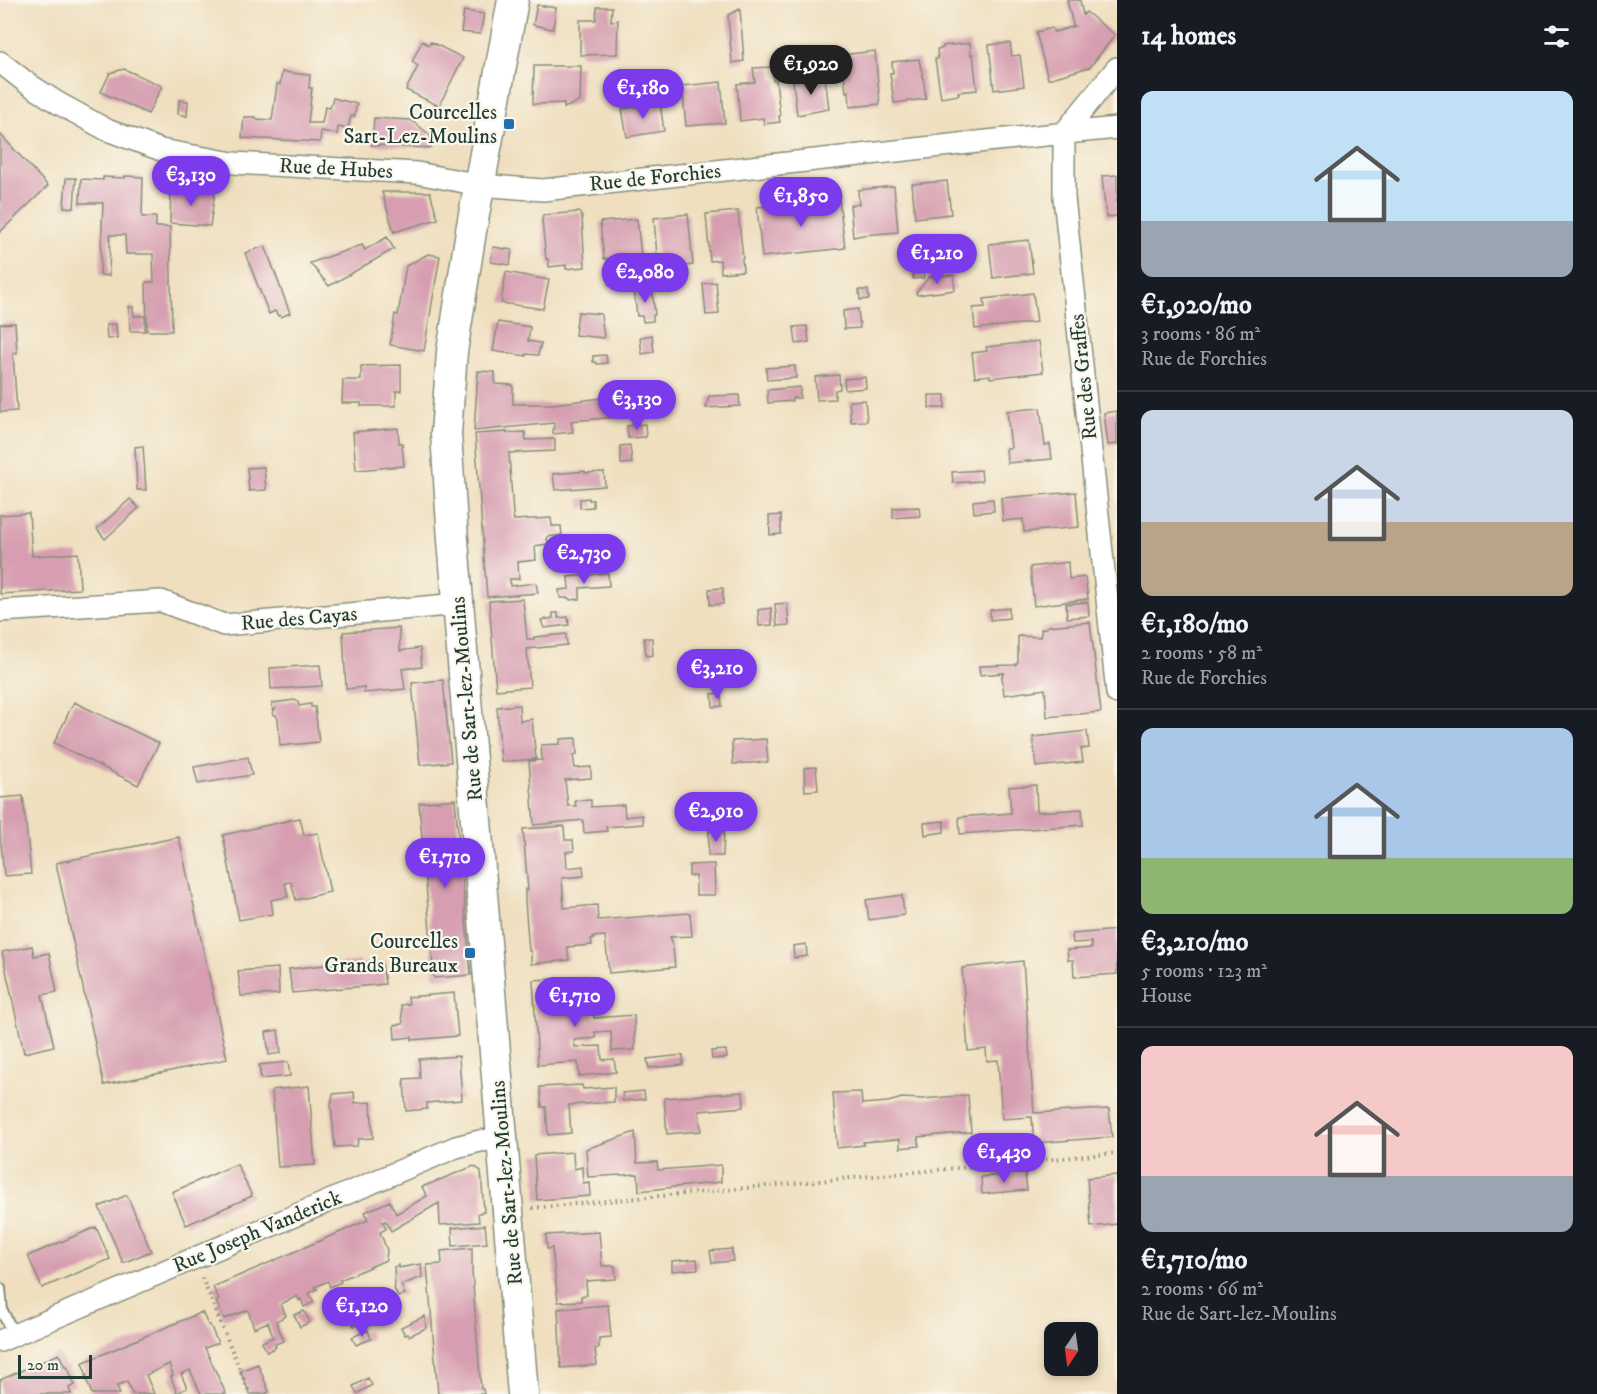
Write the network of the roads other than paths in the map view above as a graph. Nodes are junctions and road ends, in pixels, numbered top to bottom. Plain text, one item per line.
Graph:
1 (513, 0) edge
2 (0, 62) edge
3 (1117, 68) edge
4 (1117, 128) edge
5 (1064, 133) junction
6 (480, 185) junction
7 (459, 604) junction
8 (0, 611) edge
9 (1117, 693) edge
10 (502, 1139) junction
11 (0, 1289) edge
12 (7, 1338) edge
13 (523, 1394) edge

1 - 6 main road, Rue de Sart-lez-Moulins
2 - 6 street, Rue de Hubes
3 - 5 street
4 - 5 street, Rue de Forchies
5 - 6 street, Rue de Forchies
5 - 9 street, Rue des Graffes
6 - 7 main road, Rue de Sart-lez-Moulins
7 - 8 street, Rue des Cayas
7 - 10 main road, Rue de Sart-lez-Moulins
10 - 12 street, Rue Joseph Vanderick
10 - 13 main road, Rue de Sart-lez-Moulins
11 - 12 lane, Rue Joseph Vanderick

